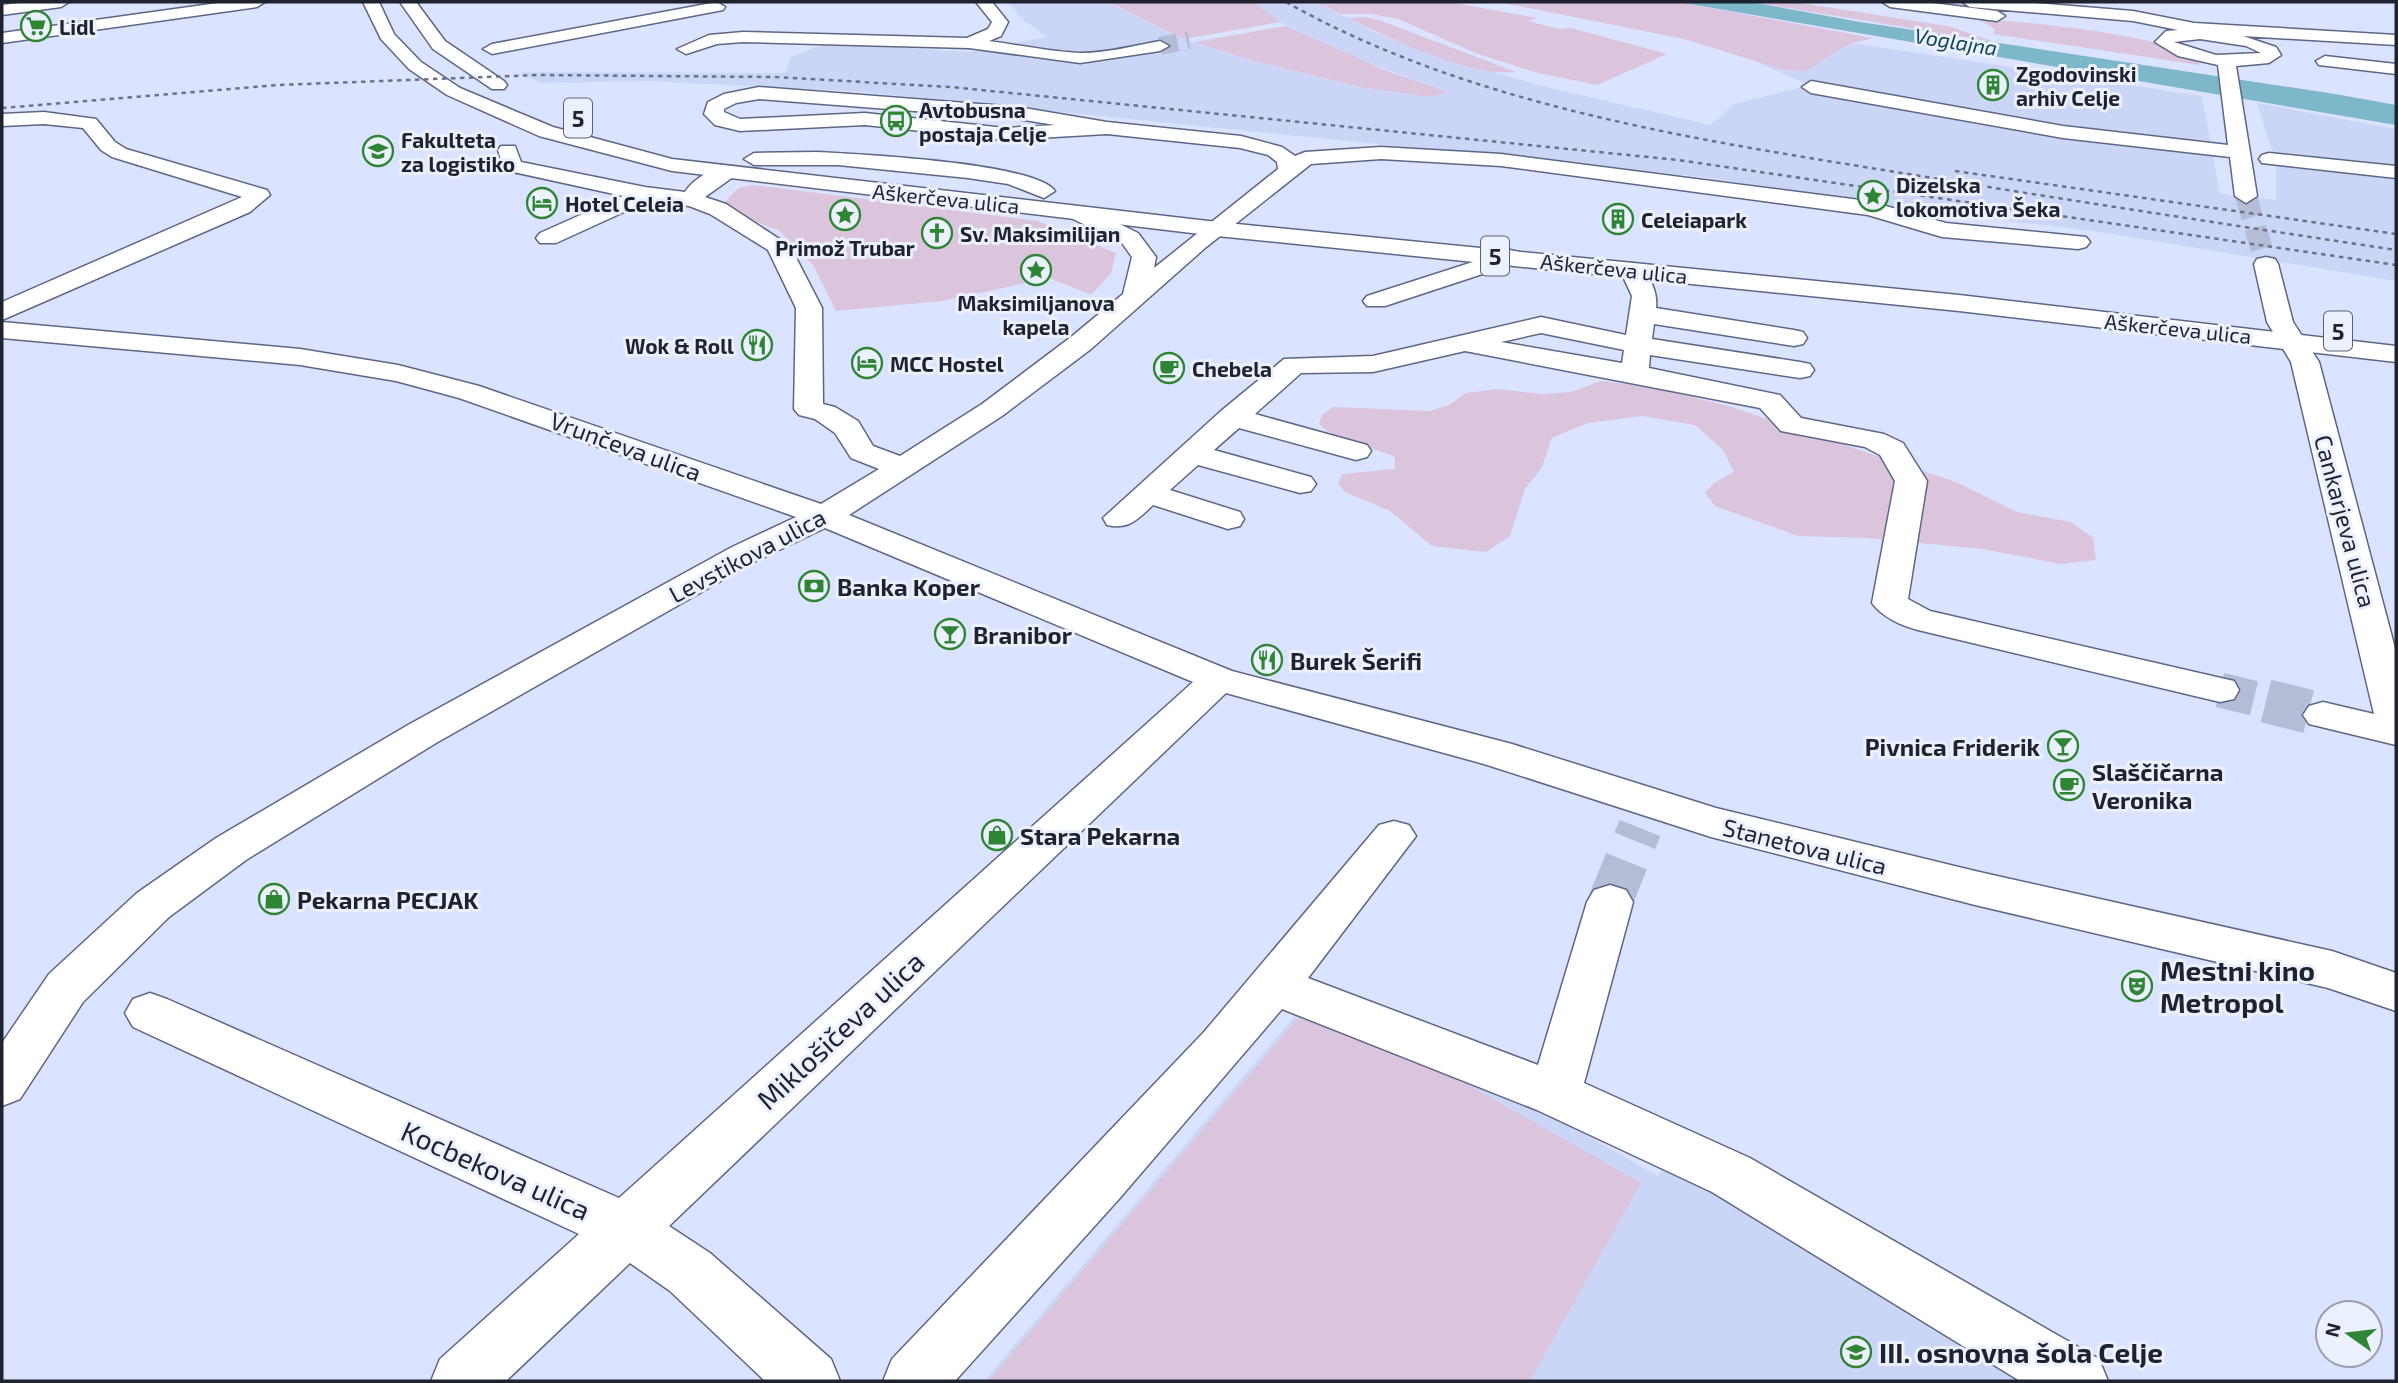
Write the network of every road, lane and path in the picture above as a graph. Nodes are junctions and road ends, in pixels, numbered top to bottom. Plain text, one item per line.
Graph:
1 (61, 2) edge
2 (151, 2) edge
3 (257, 2) edge
4 (370, 2) edge
5 (408, 2) edge
6 (984, 2) edge
7 (1890, 2) edge
8 (1970, 2) edge
9 (1913, 4) edge
10 (717, 7) dead end
11 (2, 10) edge
12 (592, 10) dead end
13 (163, 15) junction
14 (594, 30) junction
15 (2, 38) edge
16 (2165, 38) junction
17 (2396, 40) edge
18 (969, 43) junction
19 (948, 45) junction
20 (1160, 46) tunnel mouth
21 (492, 48) dead end
22 (686, 49) dead end
23 (2313, 59) dead end
24 (2226, 63) junction
25 (1069, 67) dead end
26 (2396, 69) edge
27 (1811, 87) dead end
28 (515, 93) dead end
29 (2, 120) edge
30 (1107, 128) junction
31 (677, 146) dead end
32 (508, 150) dead end
33 (2240, 152) junction
34 (2269, 159) dead end
35 (1288, 168) junction
36 (725, 172) junction
37 (2396, 172) edge
38 (645, 194) junction
39 (2246, 196) tunnel mouth
40 (693, 200) junction
41 (1077, 212) junction
42 (1224, 222) junction
43 (548, 238) dead end
44 (2078, 242) dead end
45 (1510, 257) junction
46 (2266, 264) tunnel mouth
47 (1632, 270) junction
48 (1134, 299) junction
49 (1376, 301) dead end
50 (2, 312) edge
51 (2, 330) edge
52 (2287, 332) junction
53 (1794, 338) dead end
54 (2396, 340) edge
55 (1638, 345) junction
56 (2396, 354) edge
57 (1800, 370) dead end
58 (1231, 417) junction
59 (1356, 451) dead end
60 (1193, 454) junction
61 (903, 468) junction
62 (1300, 484) dead end
63 (1148, 494) junction
64 (824, 516) junction
65 (1119, 518) dead end
66 (1228, 519) dead end
67 (2386, 640) edge
68 (1219, 679) junction
69 (2220, 690) tunnel mouth
70 (2323, 715) tunnel mouth
71 (2396, 725) edge
72 (2396, 732) edge
73 (1394, 835) dead end
74 (1609, 902) tunnel mouth
75 (1274, 985) junction
76 (2396, 992) edge
77 (150, 1013) dead end
78 (2, 1084) edge
79 (1555, 1094) junction
80 (625, 1228) junction
81 (462, 1381) edge
82 (809, 1381) edge
83 (914, 1381) edge
84 (2077, 1381) edge

1 - 11 street
2 - 13 street
3 - 13 street
4 - 36 street, 5
5 - 28 street
6 - 18 street
7 - 9 street
8 - 17 street
9 - 16 street
10 - 14 street
12 - 14 street
13 - 15 street
14 - 21 street
16 - 24 street
16 - 24 street
18 - 19 street
18 - 20 street
19 - 22 street
19 - 25 street
23 - 26 street
24 - 33 street
27 - 33 street
29 - 50 street
30 - 30 street
30 - 35 street
31 - 42 street, Aškerčeva ulica / 5
32 - 38 street
33 - 39 street
34 - 37 street
35 - 42 street, Levstikova ulica
35 - 44 street
36 - 40 street
36 - 41 street, Aškerčeva ulica / 5
38 - 40 street
38 - 43 street
40 - 61 street
41 - 42 street, Aškerčeva ulica / 5
41 - 48 street
42 - 45 street, Aškerčeva ulica / 5
42 - 48 street, Levstikova ulica
42 - 52 street, Aškerčeva ulica / 5
45 - 47 street, Aškerčeva ulica / 5
45 - 49 street
46 - 52 street, Cankarjeva ulica
47 - 52 street, Aškerčeva ulica / 5
47 - 55 street
48 - 61 street, Levstikova ulica
51 - 64 street, Vrunčeva ulica
52 - 54 street, 5
52 - 56 street, 5
52 - 67 street, Cankarjeva ulica
53 - 55 street
55 - 57 street
55 - 58 street
55 - 69 street
58 - 59 street
58 - 60 street
60 - 62 street
60 - 63 street
61 - 64 street, Levstikova ulica
63 - 65 street
63 - 66 street
64 - 68 street, Vrunčeva ulica
64 - 78 street, Levstikova ulica
67 - 71 street, Cankarjeva ulica
68 - 76 street, Stanetova ulica
68 - 80 street, Miklošičeva ulica
70 - 72 street
73 - 75 street
74 - 79 street
75 - 79 street
75 - 83 street
77 - 80 street, Kocbekova ulica
79 - 84 street
80 - 81 street, Miklošičeva ulica
80 - 82 street, Kocbekova ulica

